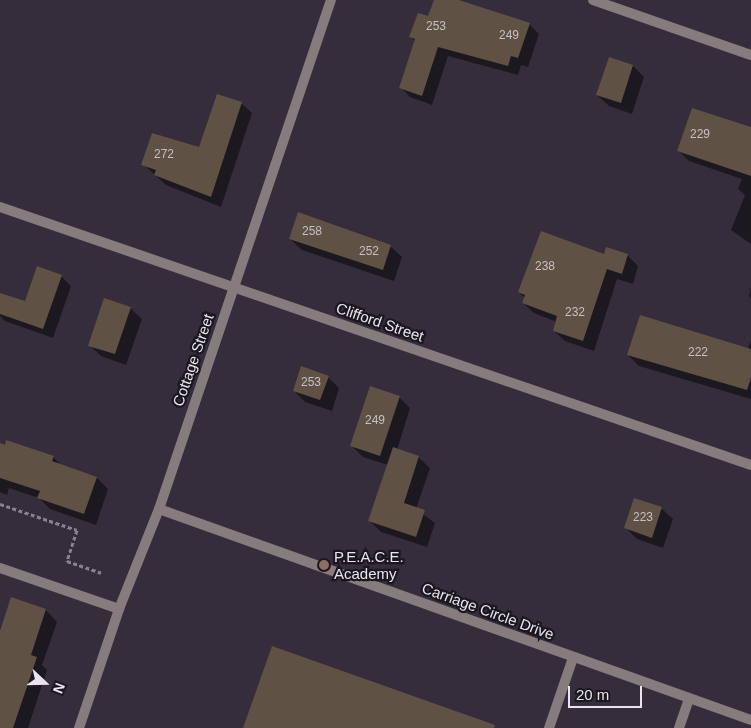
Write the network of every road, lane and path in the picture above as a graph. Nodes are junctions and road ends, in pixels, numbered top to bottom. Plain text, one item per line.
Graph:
1 (332, 0) edge
2 (593, 0) edge
3 (751, 55) edge
4 (0, 207) edge
5 (234, 287) junction
6 (751, 465) edge
7 (0, 504) edge
8 (159, 509) junction
9 (0, 568) edge
10 (101, 573) dead end
11 (119, 609) junction
12 (573, 658) junction
13 (689, 699) junction
14 (751, 720) edge
15 (79, 728) edge
16 (549, 728) edge
17 (678, 728) edge

1 - 5 street, Cottage Street
2 - 3 street
4 - 5 street, Clifford Street
5 - 6 street, Clifford Street
5 - 8 street, Cottage Street
7 - 10 path
8 - 11 street, Cottage Street
8 - 12 street, Carriage Circle Drive
9 - 11 street
11 - 15 street, Cottage Street
12 - 13 street, Carriage Circle Drive
12 - 16 street
13 - 14 street, Carriage Circle Drive
13 - 17 street

